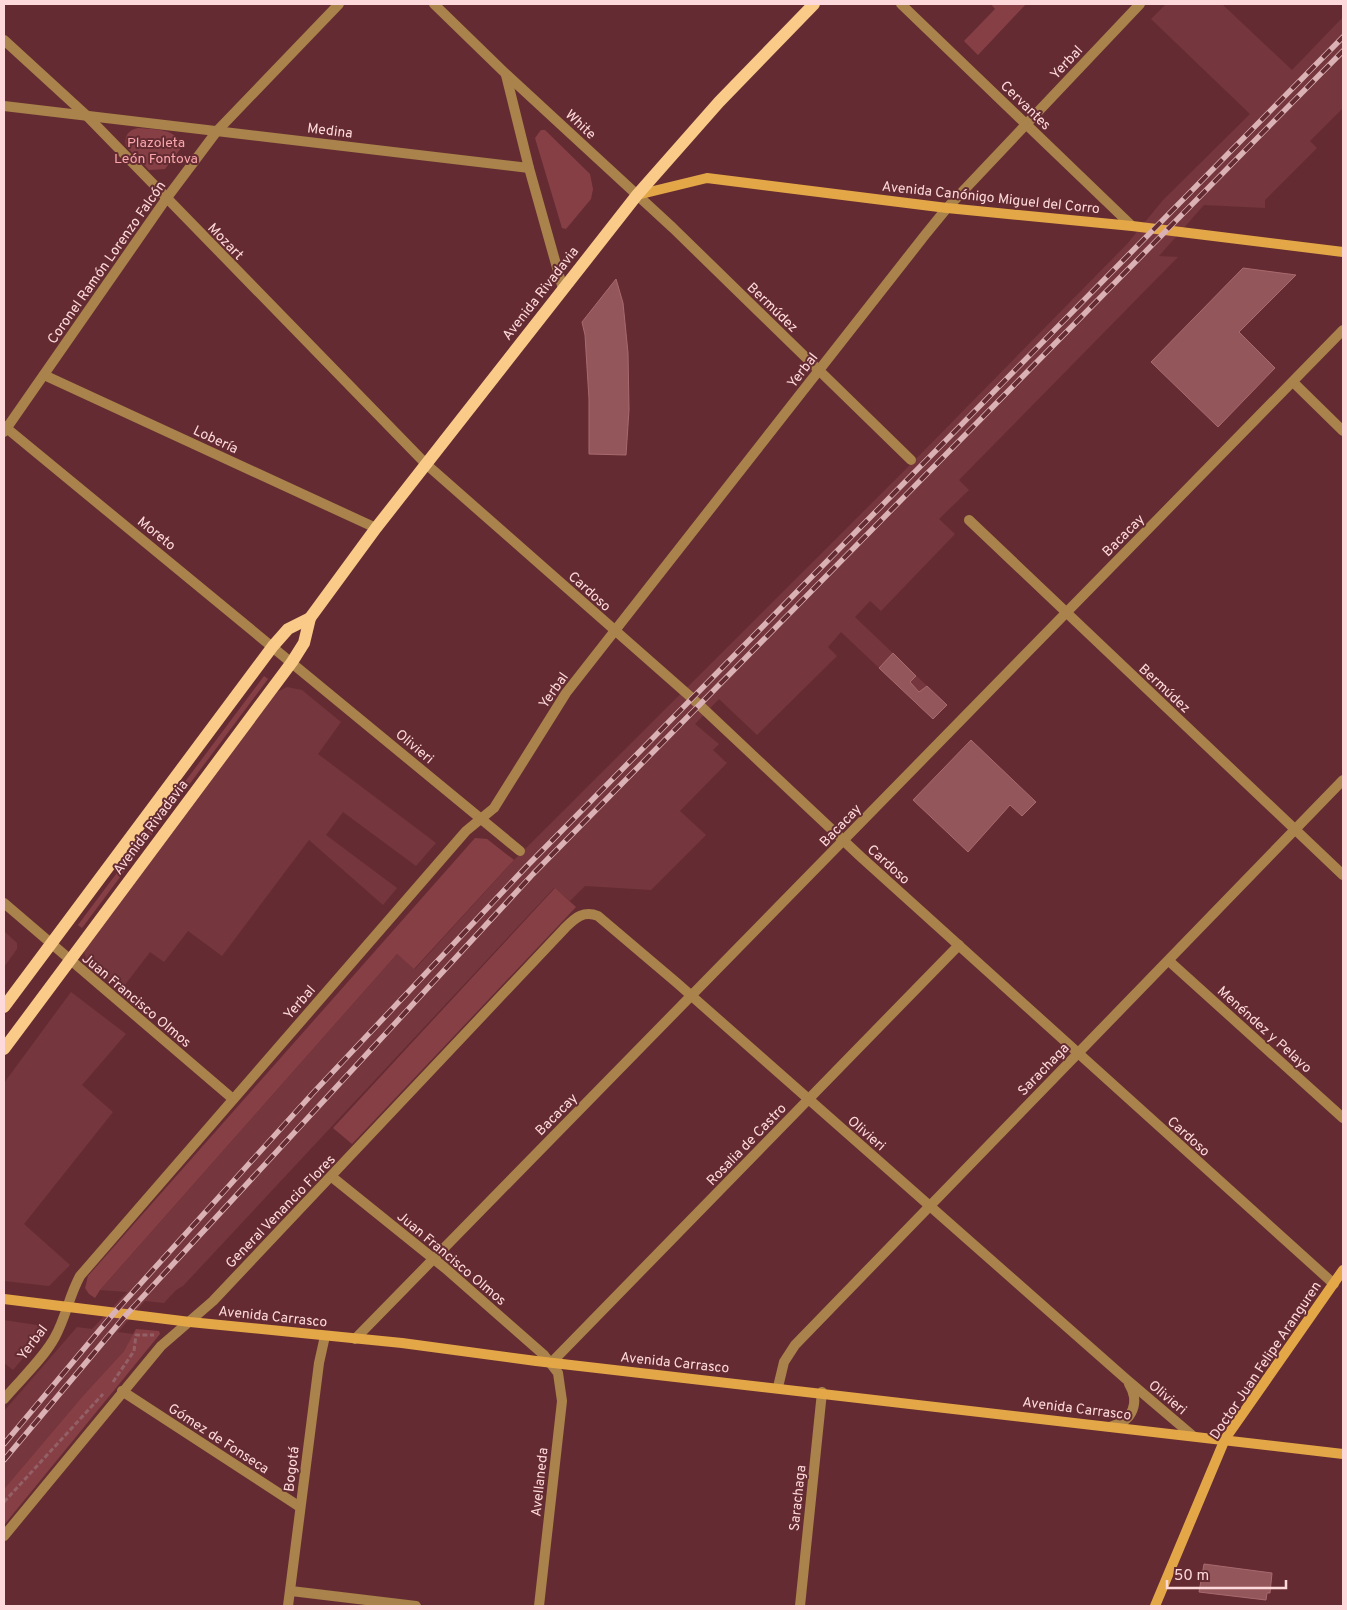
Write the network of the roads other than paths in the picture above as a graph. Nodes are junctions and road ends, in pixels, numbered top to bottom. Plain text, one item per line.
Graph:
1 (339, 4) edge
2 (434, 4) edge
3 (814, 4) edge
4 (901, 4) edge
5 (1140, 4) edge
6 (4, 40) edge
7 (506, 74) junction
8 (4, 106) edge
9 (87, 116) junction
10 (1027, 124) junction
11 (217, 131) junction
12 (529, 168) junction
13 (637, 194) junction
14 (166, 199) junction
15 (947, 208) junction
16 (1132, 226) junction
17 (1343, 252) edge
18 (563, 289) junction
19 (1343, 330) edge
20 (819, 371) junction
21 (44, 375) junction
22 (1293, 382) junction
23 (4, 428) edge
24 (1343, 430) edge
25 (911, 460) dead end
26 (426, 464) junction
27 (969, 520) dead end
28 (376, 528) junction
29 (1066, 613) junction
30 (310, 618) junction
31 (615, 631) junction
32 (273, 646) junction
33 (292, 662) junction
34 (1343, 780) edge
35 (482, 818) junction
36 (1296, 830) junction
37 (844, 841) junction
38 (520, 851) dead end
39 (1343, 875) edge
40 (4, 903) edge
41 (586, 914) joint
42 (50, 944) junction
43 (959, 945) junction
44 (70, 960) junction
45 (1170, 961) junction
46 (692, 996) junction
47 (4, 1007) edge
48 (4, 1049) edge
49 (1077, 1054) junction
50 (233, 1099) junction
51 (808, 1100) junction
52 (1343, 1118) edge
53 (332, 1177) junction
54 (930, 1206) junction
55 (433, 1258) junction
56 (1343, 1270) edge
57 (1334, 1284) junction
58 (4, 1299) edge
59 (67, 1308) junction
60 (190, 1322) junction
61 (325, 1336) junction
62 (355, 1339) junction
63 (552, 1362) junction
64 (1126, 1379) junction
65 (778, 1387) junction
66 (122, 1391) junction
67 (822, 1392) junction
68 (4, 1400) edge
69 (1112, 1426) junction
70 (1193, 1436) junction
71 (1225, 1439) junction
72 (1343, 1454) edge
73 (300, 1507) junction
74 (4, 1536) edge
75 (291, 1591) junction
76 (288, 1606) edge
77 (416, 1606) edge
78 (539, 1606) edge
79 (800, 1606) edge
80 (1155, 1606) edge

1 - 11 street, Coronel Ramón Lorenzo Falcón
2 - 7 street, White
3 - 13 main road, Avenida Rivadavia
4 - 10 street, Cervantes
5 - 10 street, Yerbal
6 - 9 street, Mozart
7 - 12 street
7 - 13 street, White
8 - 9 street, Medina
9 - 11 street, Medina
9 - 14 street, Mozart
10 - 15 street, Yerbal
10 - 16 street, Cervantes
11 - 12 street, Medina
11 - 14 street, Coronel Ramón Lorenzo Falcón
12 - 18 street
13 - 15 main road, Avenida Canónigo Miguel del Corro
13 - 18 main road, Avenida Rivadavia
13 - 20 street, Bermúdez
14 - 21 street, Coronel Ramón Lorenzo Falcón
14 - 26 street, Mozart
15 - 16 main road, Avenida Canónigo Miguel del Corro
15 - 20 street, Yerbal
16 - 17 main road, Avenida Canónigo Miguel del Corro
18 - 26 main road, Avenida Rivadavia
19 - 22 street, Bacacay
20 - 25 street, Bermúdez
20 - 31 street, Yerbal
21 - 23 street, Coronel Ramón Lorenzo Falcón
21 - 28 street, Lobería
22 - 24 street
22 - 29 street, Bacacay
23 - 32 street, Moreto
26 - 28 main road, Avenida Rivadavia
26 - 31 street, Cardoso
27 - 29 street, Bermúdez
28 - 30 main road, Avenida Rivadavia
29 - 36 street, Bermúdez
29 - 37 street, Bacacay
30 - 32 main road, Avenida Rivadavia
30 - 33 main road, Avenida Rivadavia
31 - 35 street, Yerbal
31 - 37 street, Cardoso
32 - 33 street, Moreto
32 - 42 main road, Avenida Rivadavia
33 - 35 street, Olivieri
33 - 44 main road, Avenida Rivadavia
34 - 36 street, Sarachaga
35 - 38 street, Olivieri
35 - 50 street, Yerbal
36 - 39 street, Bermúdez
36 - 45 street, Sarachaga
37 - 43 street, Cardoso
37 - 46 street, Bacacay
40 - 42 street, Juan Francisco Olmos
41 - 46 street, Olivieri
41 - 53 street, General Venancio Flores
42 - 44 street, Juan Francisco Olmos
42 - 47 main road, Avenida Rivadavia
43 - 49 street, Cardoso
43 - 51 street, Rosalia de Castro
44 - 48 main road, Avenida Rivadavia
44 - 50 street, Juan Francisco Olmos
45 - 49 street, Sarachaga
45 - 52 street, Menéndez y Pelayo
46 - 51 street, Olivieri
46 - 55 street, Bacacay
49 - 54 street, Sarachaga
49 - 57 street, Cardoso
50 - 59 street, Yerbal
51 - 54 street, Olivieri
51 - 63 street, Rosalia de Castro
53 - 55 street, Juan Francisco Olmos
53 - 60 street, General Venancio Flores
54 - 64 street, Olivieri
54 - 65 street, Sarachaga
55 - 62 street, Bacacay
55 - 63 street, Juan Francisco Olmos
56 - 57 main road, Doctor Juan Felipe Aranguren
57 - 71 main road, Doctor Juan Felipe Aranguren
58 - 59 main road, Avenida Carrasco
59 - 60 main road, Avenida Carrasco
59 - 68 street, Yerbal
60 - 61 main road, Avenida Carrasco
60 - 66 street, General Venancio Flores
61 - 62 main road, Avenida Carrasco
61 - 73 street, Bogotá
62 - 63 main road, Avenida Carrasco
63 - 65 main road, Avenida Carrasco
63 - 78 street, Avellaneda
64 - 69 street, Olivieri
64 - 70 street, Olivieri
65 - 67 main road, Avenida Carrasco
66 - 73 street, Gómez de Fonseca
66 - 74 street, General Venancio Flores
67 - 69 main road, Avenida Carrasco
67 - 79 street, Sarachaga
69 - 70 main road, Avenida Carrasco
70 - 71 main road, Avenida Carrasco
71 - 72 main road, Avenida Carrasco
71 - 80 main road, Doctor Juan Felipe Aranguren
73 - 75 street, Bogotá
75 - 76 street, Bogotá
75 - 77 street

